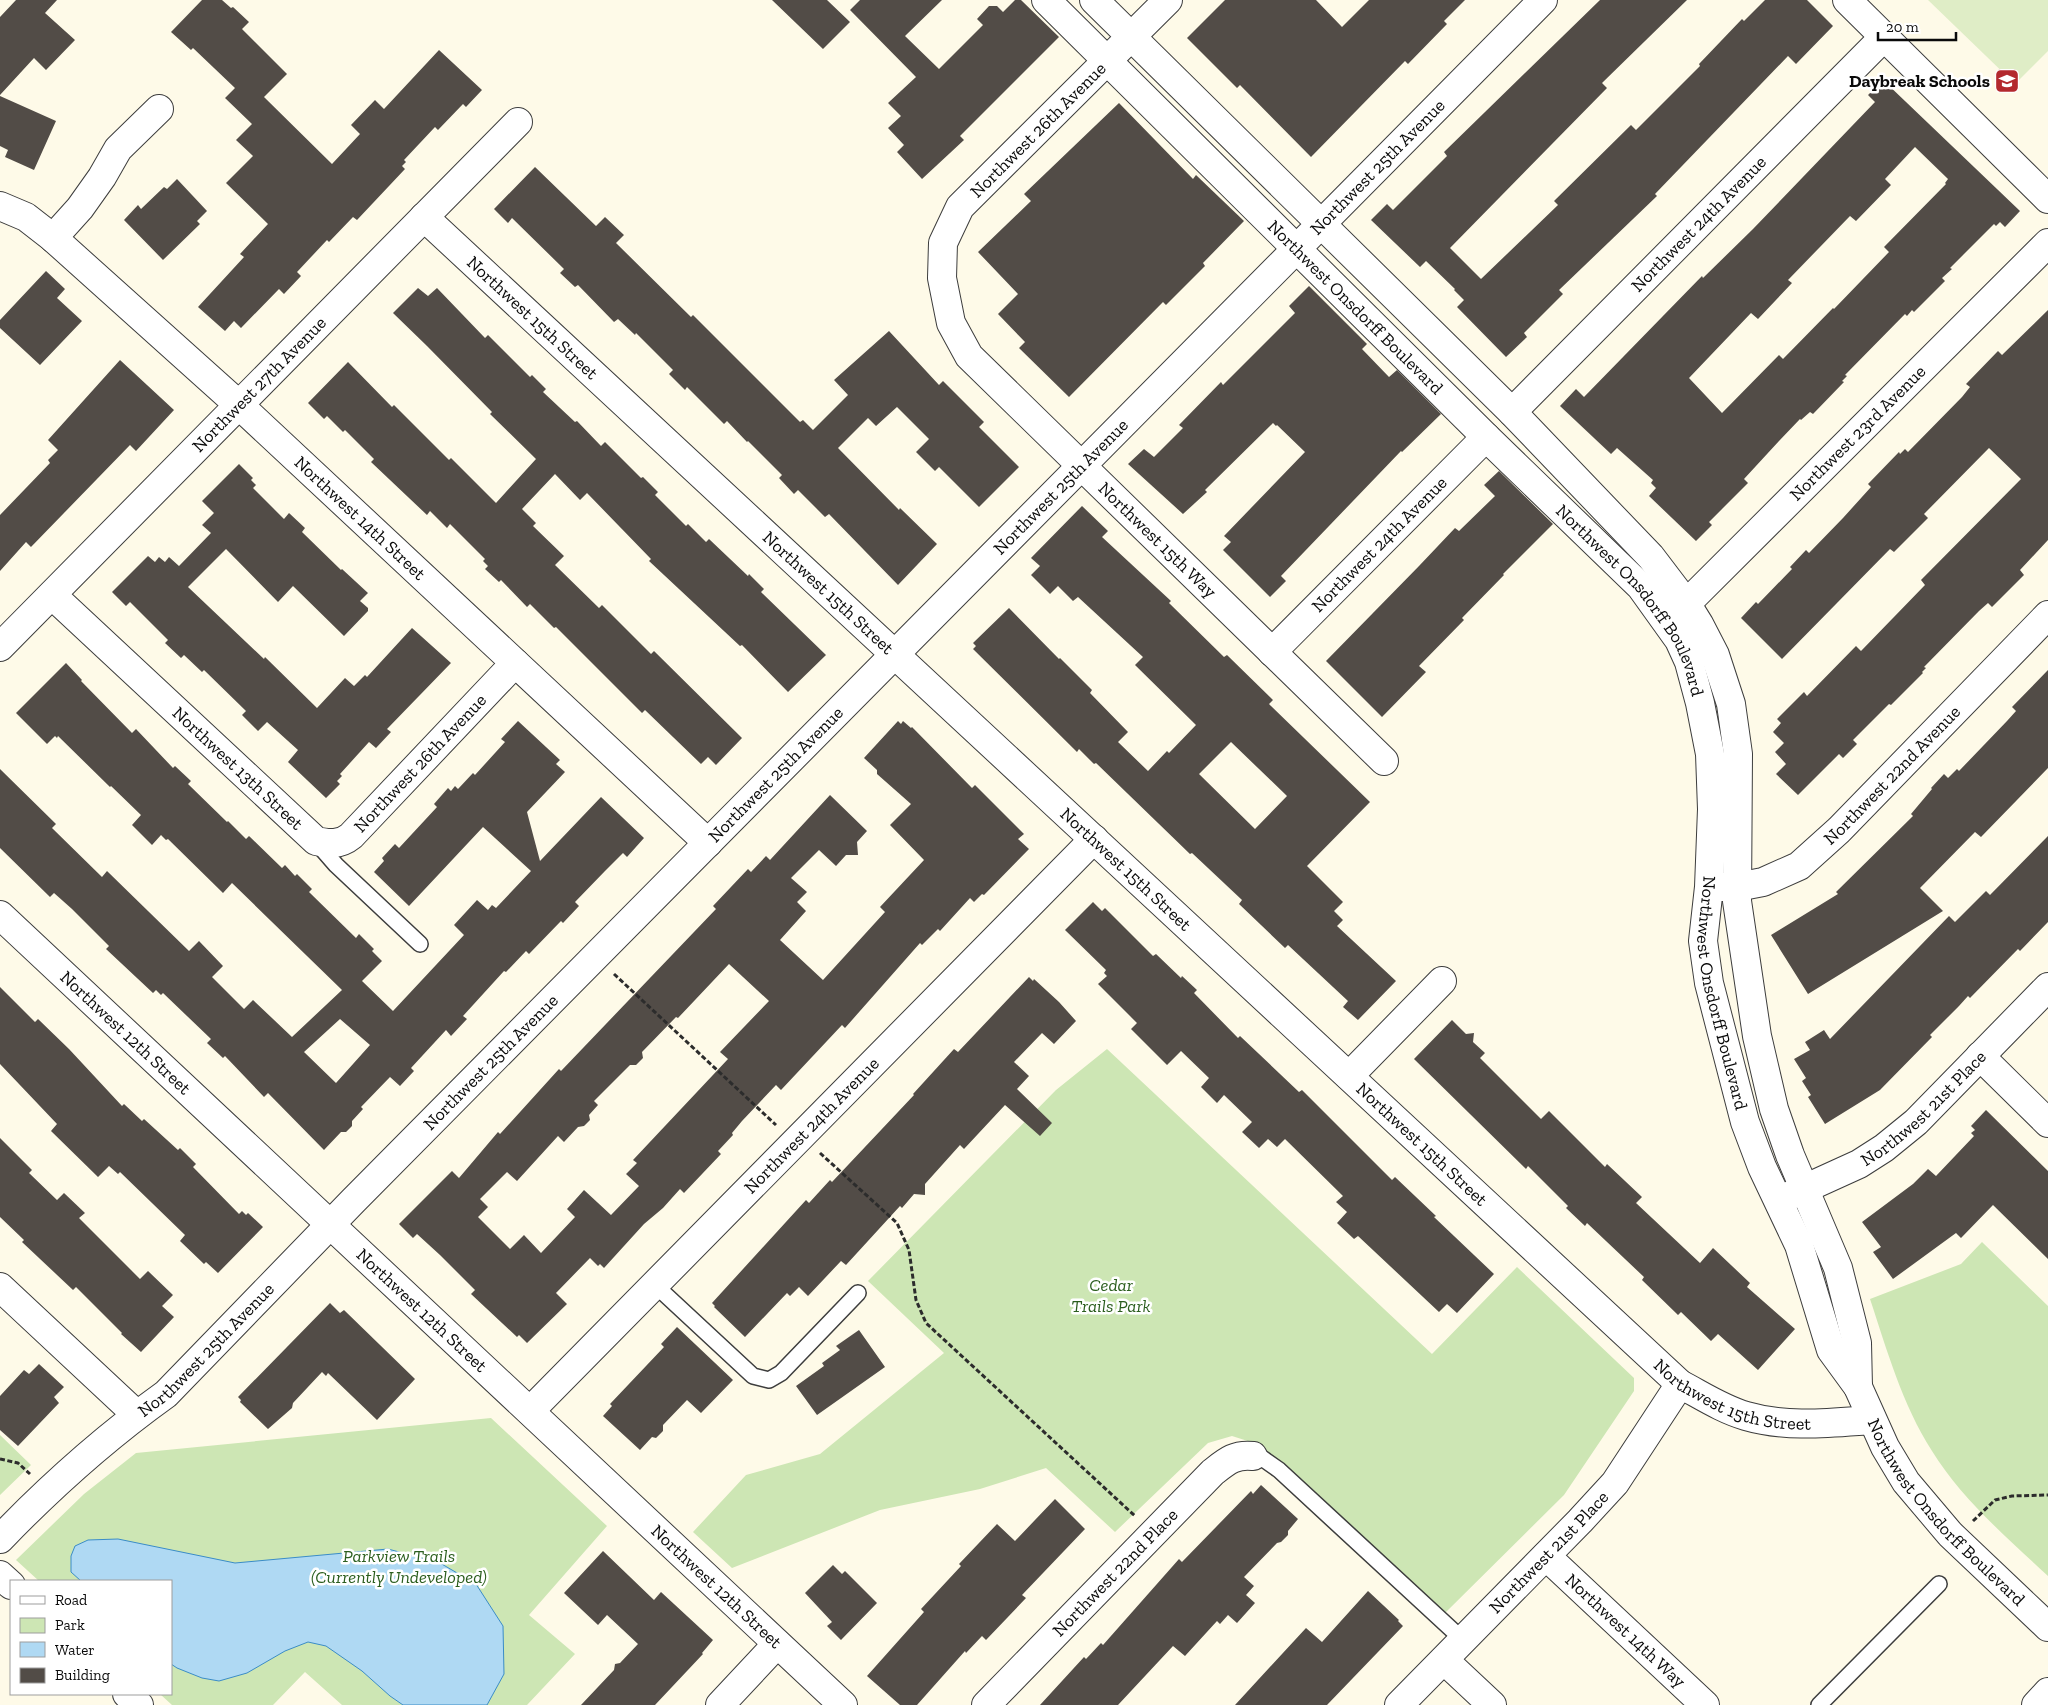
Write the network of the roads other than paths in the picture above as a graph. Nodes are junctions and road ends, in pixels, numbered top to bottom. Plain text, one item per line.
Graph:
1 (1046, 0) edge
2 (1094, 0) edge
3 (1168, 0) edge
4 (1543, 0) edge
5 (1847, 0) edge
6 (1131, 37) junction
7 (1884, 37) junction
8 (1108, 60) junction
9 (159, 109) dead end
10 (518, 122) dead end
11 (2048, 199) edge
12 (0, 206) edge
13 (424, 217) junction
14 (1321, 224) junction
15 (53, 238) junction
16 (2048, 243) edge
17 (1297, 249) junction
18 (942, 278) joint
19 (239, 405) junction
20 (1512, 412) junction
21 (1486, 437) junction
22 (1082, 466) junction
23 (52, 595) junction
24 (1686, 603) junction
25 (2048, 615) edge
26 (1667, 623) junction
27 (0, 647) edge
28 (1272, 652) junction
29 (895, 654) junction
30 (515, 663) junction
31 (1384, 761) dead end
32 (1094, 839) junction
33 (316, 841) junction
34 (708, 843) junction
35 (1709, 887) junction
36 (1736, 887) junction
37 (0, 915) edge
38 (420, 944) dead end
39 (1442, 981) dead end
40 (2048, 987) edge
41 (1980, 1056) junction
42 (1349, 1076) junction
43 (2048, 1123) edge
44 (1806, 1188) junction
45 (1778, 1201) junction
46 (330, 1225) junction
47 (655, 1285) junction
48 (0, 1287) edge
49 (858, 1293) dead end
50 (1680, 1384) junction
51 (1858, 1387) junction
52 (530, 1411) junction
53 (137, 1415) junction
54 (1872, 1420) junction
55 (1253, 1456) joint
56 (0, 1539) edge
57 (1546, 1556) junction
58 (0, 1575) edge
59 (10, 1584) edge
60 (1939, 1584) dead end
61 (2048, 1627) edge
62 (1463, 1640) junction
63 (777, 1644) junction
64 (1444, 1660) junction
65 (2048, 1692) edge
66 (128, 1695) edge
67 (139, 1705) edge
68 (720, 1705) edge
69 (843, 1705) edge
70 (986, 1705) edge
71 (1399, 1705) edge
72 (1492, 1705) edge
73 (1705, 1705) edge
74 (1819, 1705) edge
75 (2036, 1705) edge

1 - 8 street, Northwest Onsdorff Boulevard
2 - 6 street, Northwest Onsdorff Boulevard
3 - 6 street, Northwest 26th Avenue
4 - 14 street, Northwest 25th Avenue
5 - 7 street
6 - 8 street, Northwest 26th Avenue
6 - 14 street, Northwest Onsdorff Boulevard
7 - 11 street
7 - 20 street, Northwest 24th Avenue
8 - 17 street, Northwest Onsdorff Boulevard
8 - 18 street, Northwest 26th Avenue
9 - 15 street
10 - 13 street, Northwest 27th Avenue
12 - 15 street, Northwest 14th Street
13 - 19 street, Northwest 27th Avenue
13 - 29 street, Northwest 15th Street
14 - 17 street, Northwest 25th Avenue
14 - 20 street, Northwest Onsdorff Boulevard
15 - 19 street, Northwest 14th Street
16 - 24 street, Northwest 23rd Avenue
17 - 21 street, Northwest Onsdorff Boulevard
17 - 22 street, Northwest 25th Avenue
18 - 22 street, Northwest 15th Way
19 - 23 street, Northwest 27th Avenue
19 - 30 street, Northwest 14th Street
20 - 24 street, Northwest Onsdorff Boulevard
21 - 26 street, Northwest Onsdorff Boulevard
21 - 28 street, Northwest 24th Avenue
22 - 28 street, Northwest 15th Way
22 - 29 street, Northwest 25th Avenue
23 - 27 street, Northwest 27th Avenue
23 - 33 street, Northwest 13th Street
24 - 26 street, Northwest 23rd Avenue
24 - 36 street, Northwest Onsdorff Boulevard
25 - 36 street, Northwest 22nd Avenue
26 - 35 street, Northwest Onsdorff Boulevard
28 - 31 street, Northwest 15th Way
29 - 32 street, Northwest 15th Street
29 - 34 street, Northwest 25th Avenue
30 - 33 street, Northwest 26th Avenue
30 - 34 street, Northwest 14th Street
32 - 42 street, Northwest 15th Street
32 - 47 street, Northwest 24th Avenue
33 - 38 lane, Northwest 13th Street
34 - 46 street, Northwest 25th Avenue
35 - 36 street, Northwest 22nd Avenue
35 - 45 street, Northwest Onsdorff Boulevard
36 - 44 street, Northwest Onsdorff Boulevard
37 - 46 street, Northwest 12th Street
39 - 42 street
40 - 41 street, Northwest 21st Place
41 - 43 street
41 - 44 street, Northwest 21st Place
42 - 50 street, Northwest 15th Street
44 - 45 street, Northwest 21st Place
44 - 51 street, Northwest Onsdorff Boulevard
45 - 51 street, Northwest Onsdorff Boulevard
46 - 52 street, Northwest 12th Street
46 - 53 street, Northwest 25th Avenue
47 - 49 lane
47 - 52 street, Northwest 24th Avenue
48 - 53 street
50 - 54 street, Northwest 15th Street
50 - 57 street, Northwest 21st Place
51 - 54 street, Northwest Onsdorff Boulevard
52 - 63 street, Northwest 12th Street
53 - 56 street, Northwest 25th Avenue
54 - 61 street, Northwest Onsdorff Boulevard
55 - 62 lane
55 - 70 street, Northwest 22nd Place
57 - 62 street, Northwest 21st Place
57 - 73 street, Northwest 14th Way
58 - 59 street
60 - 74 lane
62 - 64 street, Northwest 21st Place
63 - 68 street
63 - 69 street, Northwest 12th Street
64 - 71 street, Northwest 21st Place
64 - 72 street
65 - 75 street
66 - 67 street

